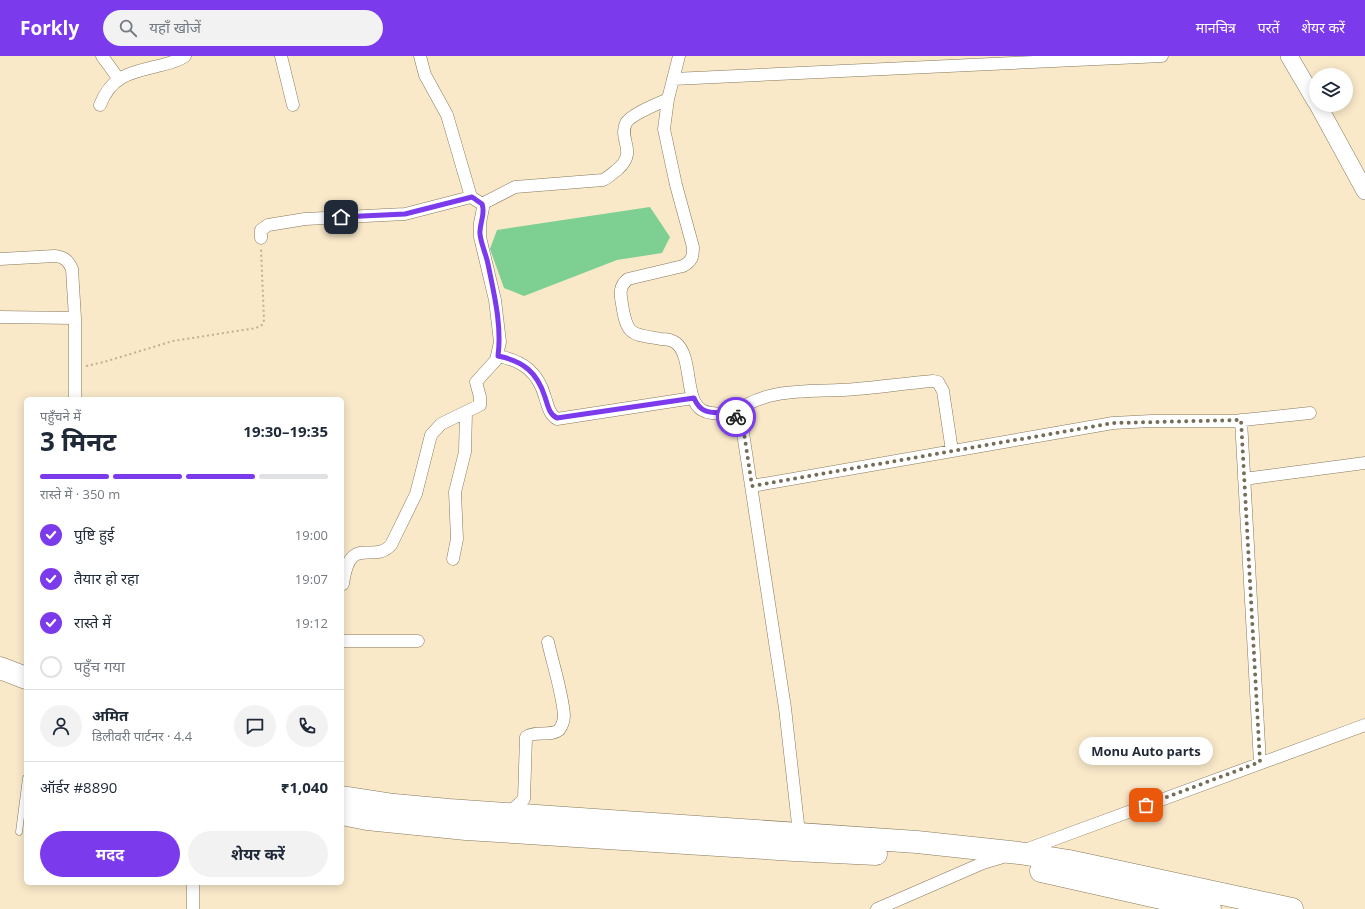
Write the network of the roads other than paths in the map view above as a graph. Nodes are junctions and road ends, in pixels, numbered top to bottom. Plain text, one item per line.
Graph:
1 (102, 56) edge
2 (185, 56) edge
3 (281, 56) edge
4 (420, 56) edge
5 (679, 56) edge
6 (1162, 56) edge
7 (1290, 56) edge
8 (118, 78) junction
9 (673, 79) junction
10 (1309, 90) edge
11 (668, 99) junction
12 (100, 105) dead end
13 (293, 105) dead end
14 (1322, 112) edge
15 (1365, 191) edge
16 (472, 197) junction
17 (482, 204) junction
18 (261, 238) road end
19 (0, 259) edge
20 (0, 317) edge
21 (75, 318) junction
22 (498, 356) junction
23 (75, 397) edge
24 (694, 398) junction
25 (466, 412) junction
26 (1310, 413) dead end
27 (732, 414) junction
28 (1241, 420) junction
29 (952, 451) junction
30 (1365, 463) edge
31 (1244, 479) junction
32 (752, 486) junction
33 (453, 559) dead end
34 (344, 579) edge
35 (344, 641) edge
36 (418, 641) dead end
37 (548, 642) dead end
38 (0, 668) edge
39 (24, 677) edge
40 (0, 684) edge
41 (24, 693) edge
42 (1365, 725) edge
43 (1260, 762) junction
44 (24, 793) edge
45 (344, 797) edge
46 (344, 814) edge
47 (508, 814) junction
48 (19, 832) dead end
49 (799, 833) junction
50 (1019, 853) junction
51 (983, 863) junction
52 (193, 885) edge
53 (193, 909) edge
54 (877, 909) edge
55 (1210, 909) edge
56 (1292, 909) edge

1 - 8 street
2 - 8 street
3 - 13 street
4 - 16 street
5 - 9 street
6 - 9 street
7 - 10 street
8 - 12 street
9 - 11 street
11 - 17 street
11 - 24 street
14 - 15 street
16 - 17 street
16 - 18 street
17 - 22 street
19 - 21 street
20 - 21 street
21 - 23 street
22 - 24 street
22 - 25 street
24 - 27 street
25 - 33 street
25 - 34 street
26 - 28 street
27 - 29 street
27 - 32 street
28 - 29 street
28 - 31 street
29 - 32 street
30 - 31 street
31 - 43 street
32 - 49 street
35 - 36 street
37 - 47 street
38 - 39 highway
40 - 41 highway
42 - 43 street
43 - 50 street
44 - 48 lane
45 - 47 highway
46 - 51 highway
47 - 49 highway
49 - 50 highway
50 - 51 street
50 - 56 highway
51 - 54 street
51 - 55 highway
52 - 53 street

